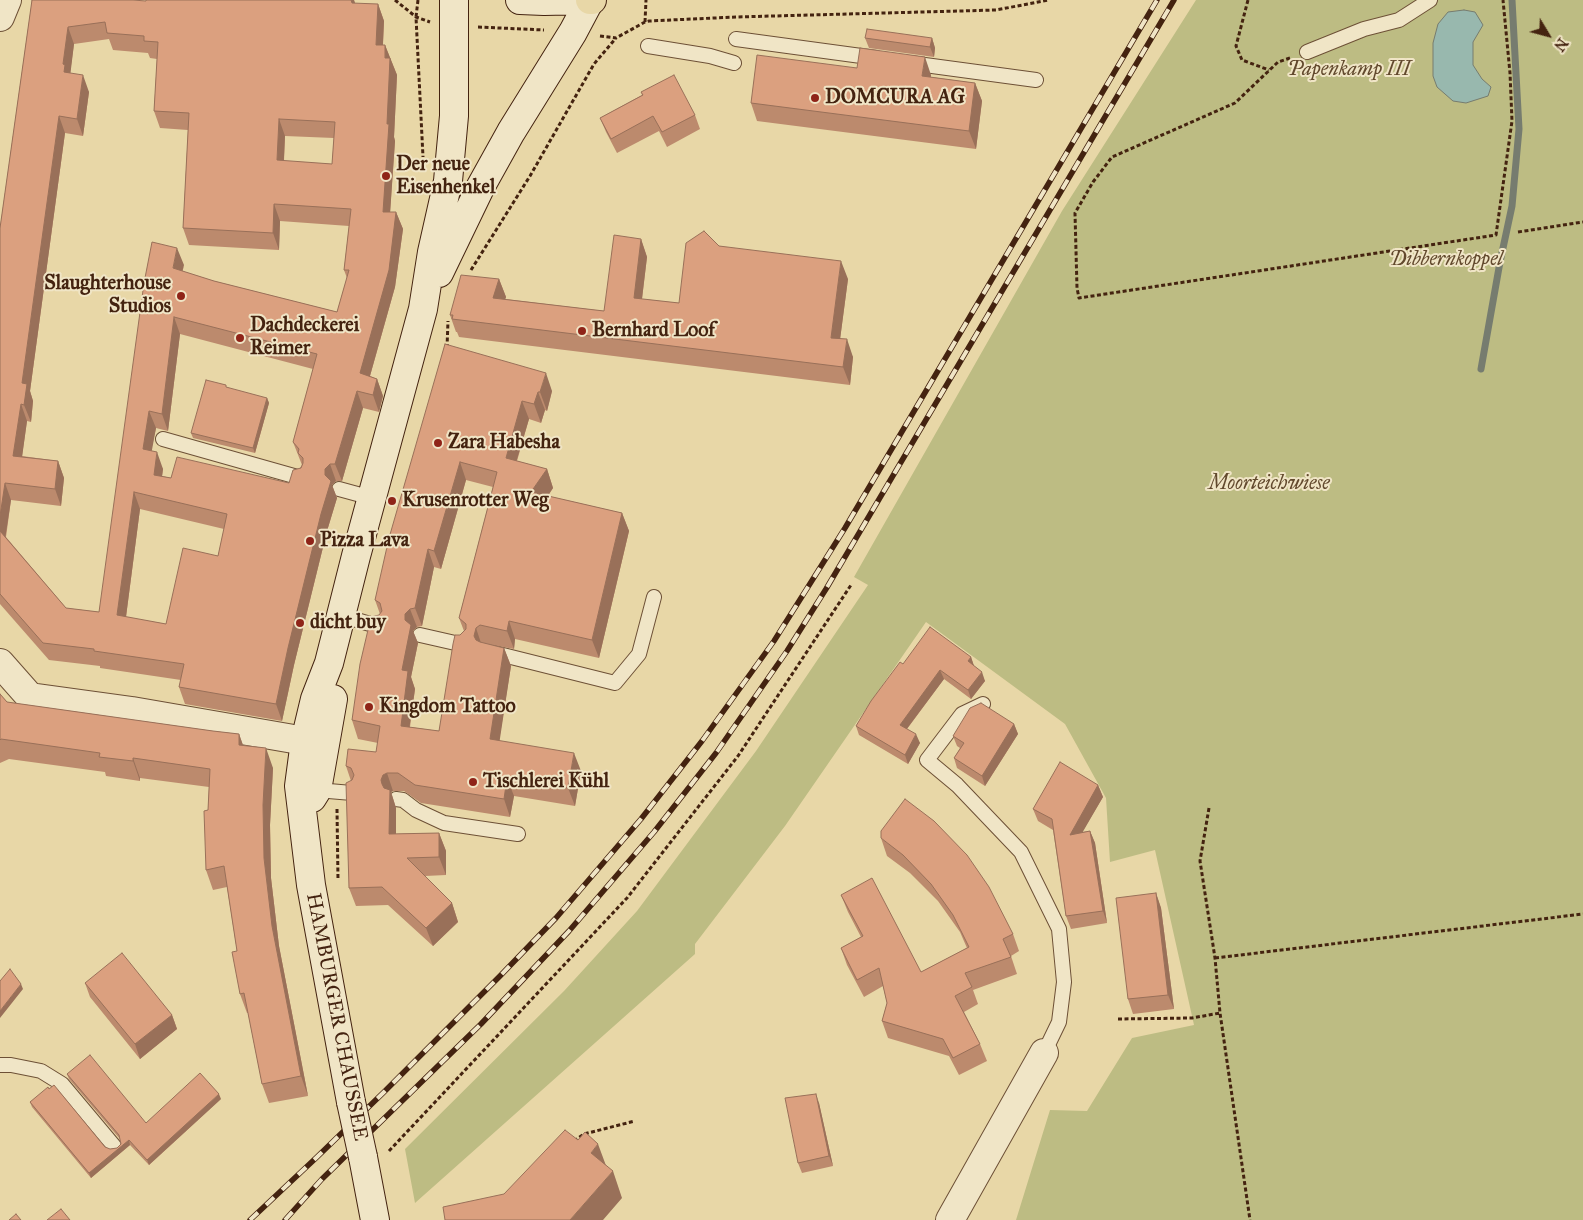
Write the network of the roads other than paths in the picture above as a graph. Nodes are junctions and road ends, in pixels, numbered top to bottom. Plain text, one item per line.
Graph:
1 (7, 0) edge
2 (454, 0) edge
3 (520, 0) edge
4 (591, 0) edge
5 (1430, 0) edge
6 (0, 17) edge
7 (736, 39) dead end
8 (648, 46) dead end
9 (1307, 52) road end
10 (734, 63) dead end
11 (1036, 80) dead end
12 (423, 309) junction
13 (163, 439) dead end
14 (302, 478) edge
15 (339, 489) dead end
16 (372, 498) junction
17 (654, 598) dead end
18 (340, 615) junction
19 (380, 627) edge
20 (420, 635) dead end
21 (464, 645) edge
22 (489, 652) edge
23 (0, 663) edge
24 (329, 663) junction
25 (983, 704) edge
26 (305, 741) junction
27 (327, 791) junction
28 (352, 792) edge
29 (396, 799) dead end
30 (302, 813) junction
31 (518, 834) dead end
32 (1044, 1053) joint
33 (0, 1065) edge
34 (114, 1146) edge
35 (375, 1220) edge
36 (950, 1220) edge

1 - 6 main road
2 - 12 main road, HAMBURGER CHAUSSEE
3 - 4 main road, HAMBURGER CHAUSSEE
4 - 12 main road, HAMBURGER CHAUSSEE
5 - 9 lane
7 - 11 lane
8 - 10 lane
12 - 16 main road, HAMBURGER CHAUSSEE
13 - 14 lane
15 - 16 lane
16 - 18 main road, HAMBURGER CHAUSSEE
17 - 22 lane
18 - 19 lane
18 - 24 main road, HAMBURGER CHAUSSEE
20 - 21 lane
23 - 26 main road
24 - 26 main road, HAMBURGER CHAUSSEE
24 - 27 main road, HAMBURGER CHAUSSEE
25 - 32 lane
26 - 30 main road, HAMBURGER CHAUSSEE
27 - 28 lane
27 - 30 main road, HAMBURGER CHAUSSEE
29 - 31 lane
30 - 35 main road, HAMBURGER CHAUSSEE, bridge
32 - 36 main road
33 - 34 lane

